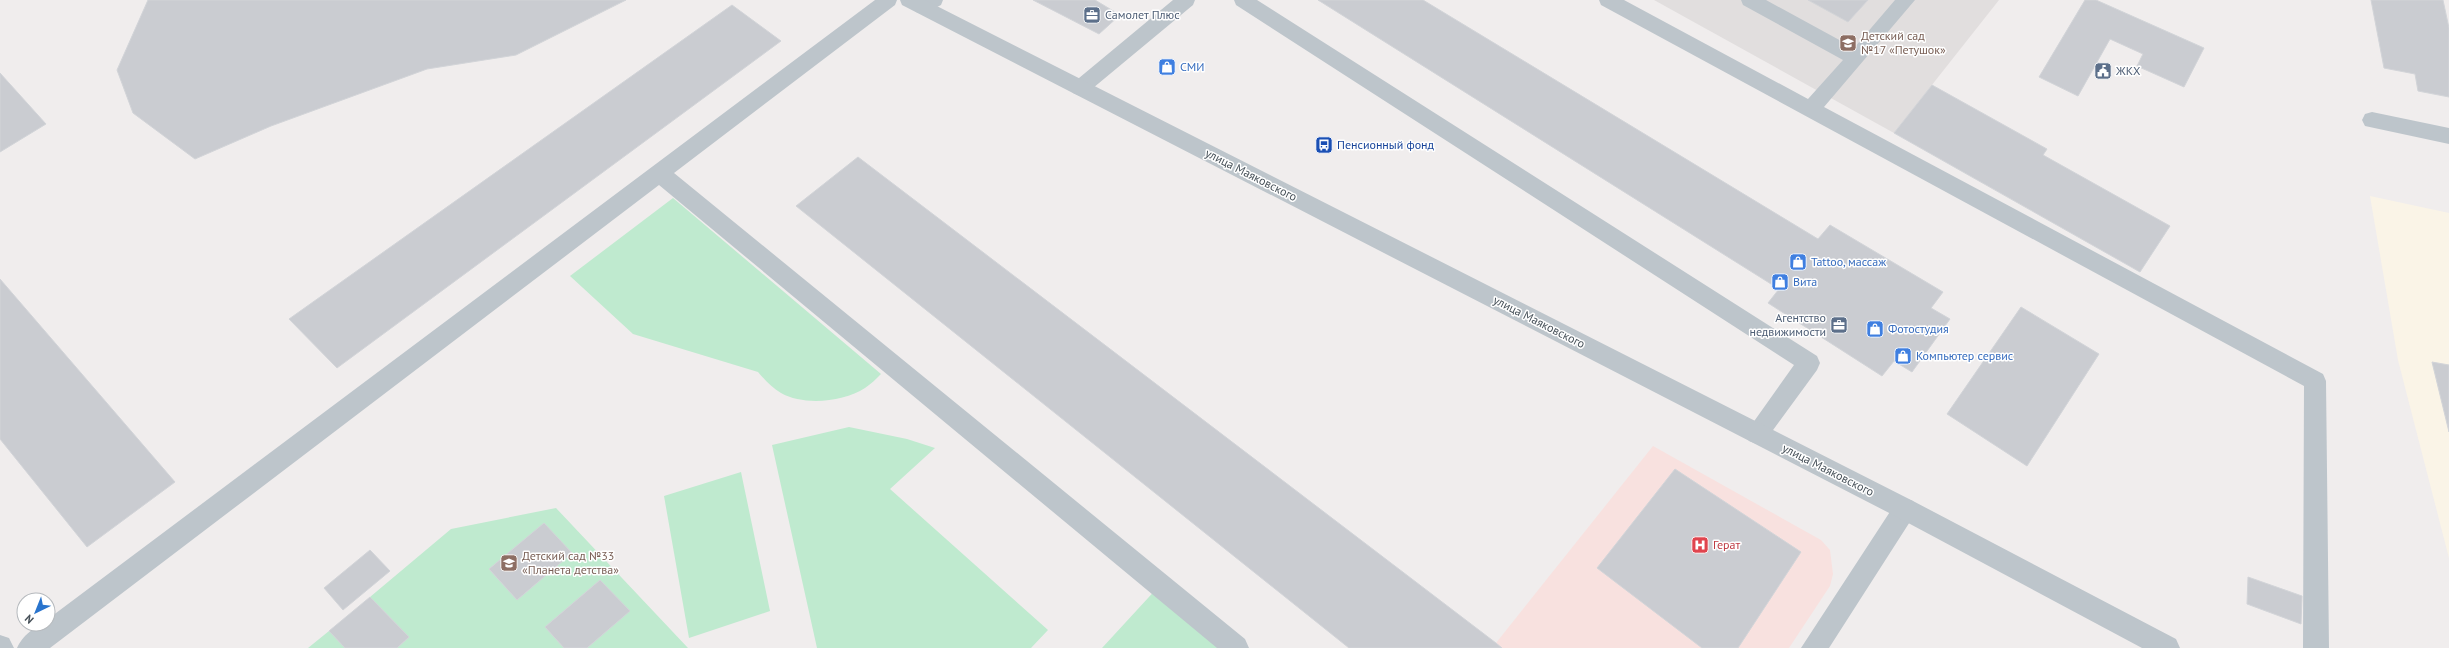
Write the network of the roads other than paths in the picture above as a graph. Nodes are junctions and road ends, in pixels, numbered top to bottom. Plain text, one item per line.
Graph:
1 (888, 0) edge
2 (1186, 0) edge
3 (1242, 0) edge
4 (1608, 0) edge
5 (1750, 0) edge
6 (1906, 0) edge
7 (922, 2) edge
8 (1856, 58) junction
9 (1080, 88) junction
10 (1810, 110) junction
11 (2372, 120) dead end
12 (2449, 136) edge
13 (659, 173) junction
14 (1757, 434) junction
15 (1905, 509) junction
16 (30, 648) edge
17 (1236, 648) edge
18 (1814, 648) edge
19 (2167, 648) edge
20 (2316, 648) edge

1 - 13 street
2 - 9 street
3 - 14 street
4 - 10 street
5 - 8 street
6 - 8 street
7 - 9 street, улица Маяковского
8 - 10 street
9 - 14 street, улица Маяковского
10 - 20 street
11 - 12 street
13 - 16 street
13 - 17 street
14 - 15 street, улица Маяковского
15 - 18 street
15 - 19 street, улица Маяковского

